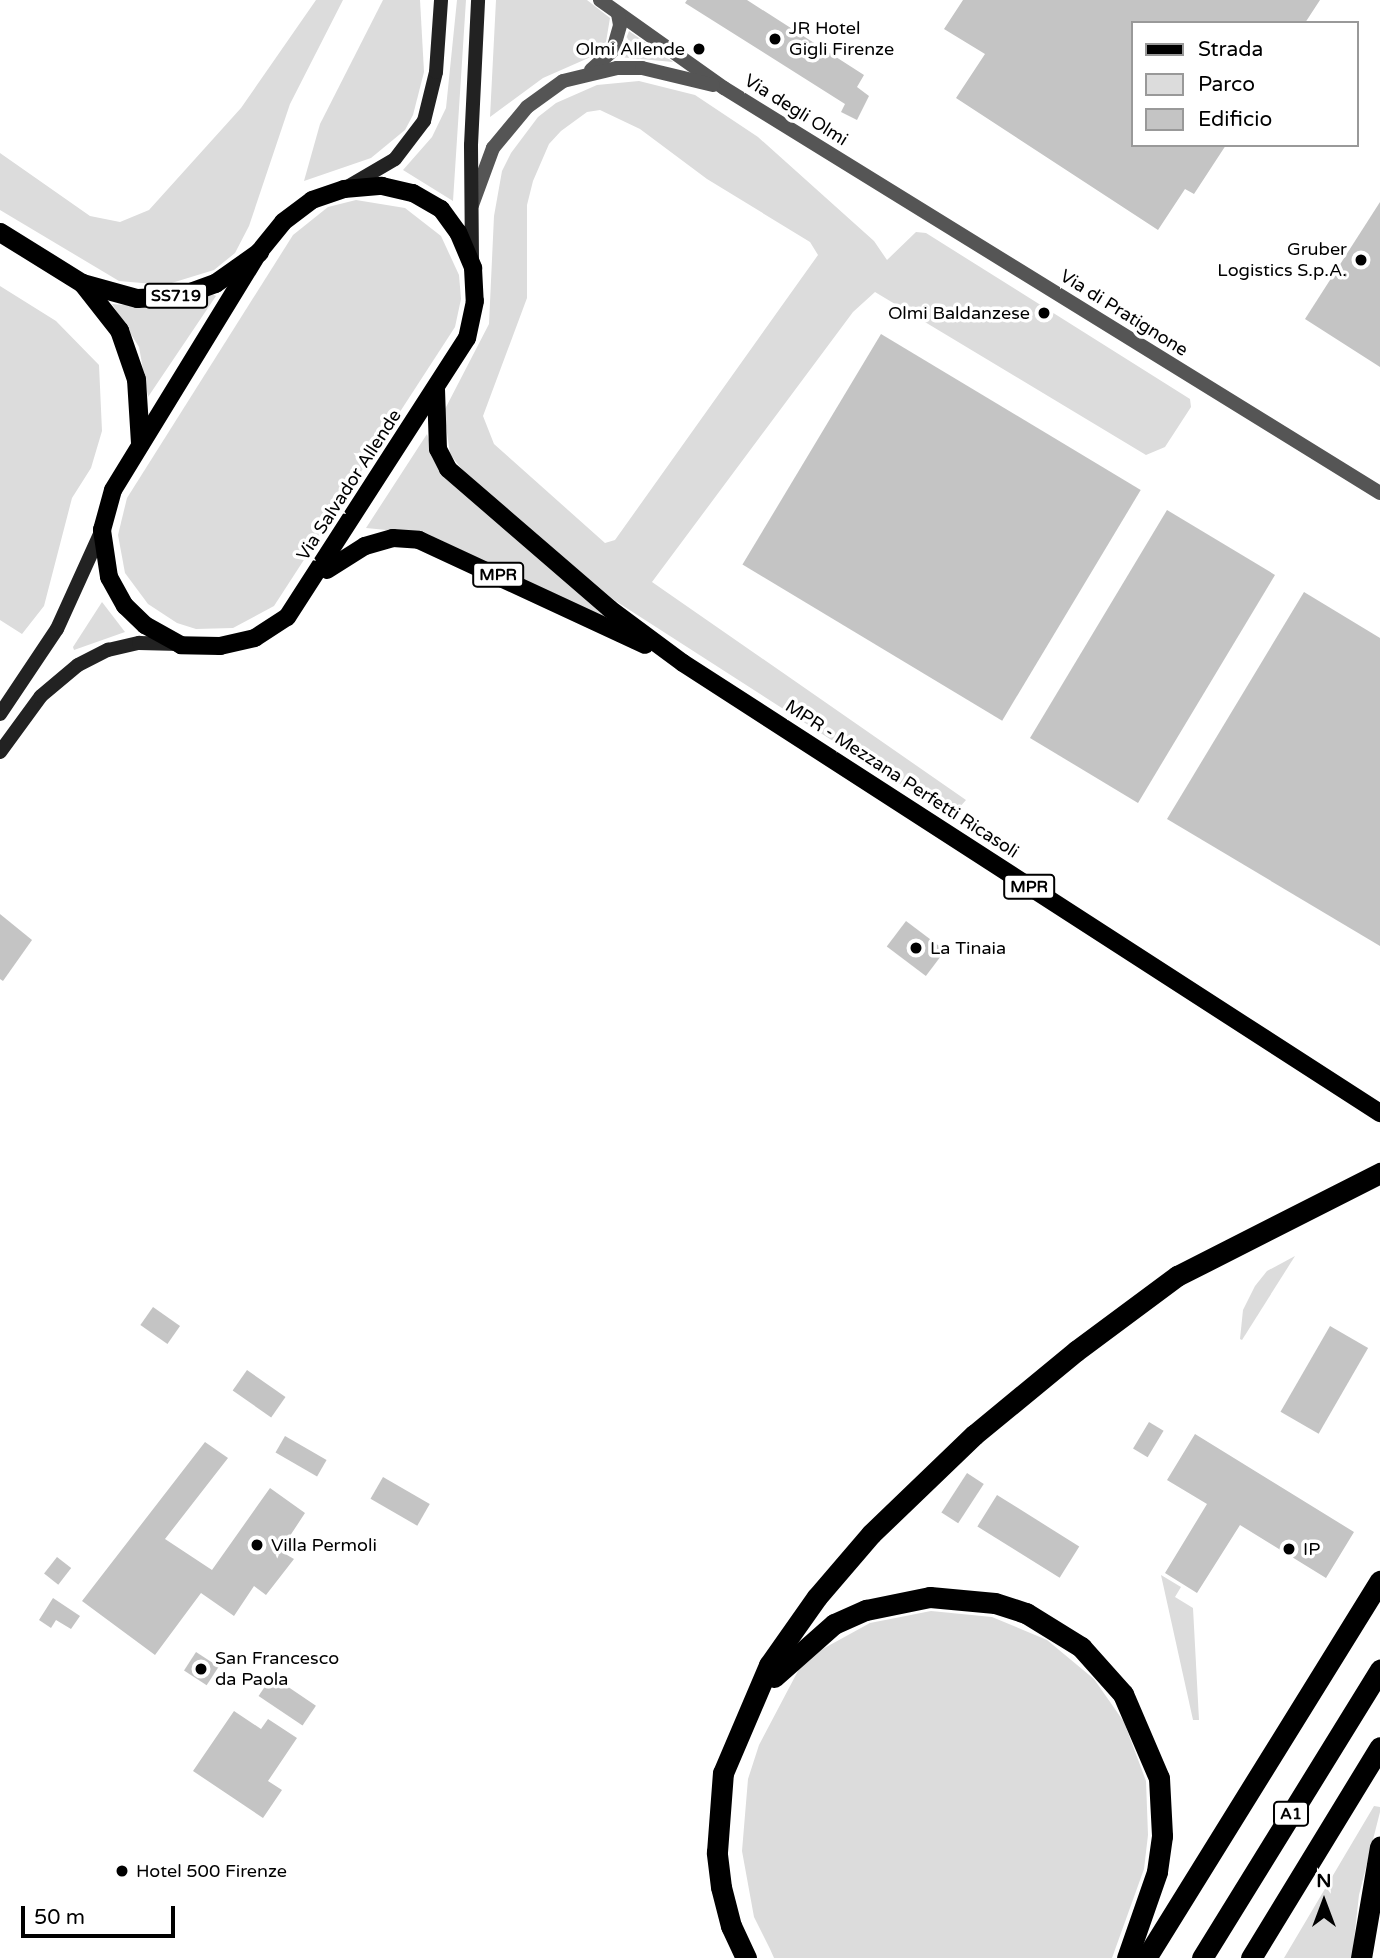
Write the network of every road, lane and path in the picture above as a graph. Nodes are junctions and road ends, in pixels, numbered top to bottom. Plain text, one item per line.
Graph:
1 (478, 0) edge
2 (600, 0) edge
3 (440, 1) edge
4 (618, 13) junction
5 (583, 74) junction
6 (724, 88) junction
7 (848, 165) joint
8 (344, 189) junction
9 (470, 209) junction
10 (0, 232) edge
11 (259, 252) junction
12 (473, 268) junction
13 (82, 283) junction
14 (436, 388) junction
15 (140, 443) junction
16 (1380, 493) edge
17 (102, 530) junction
18 (313, 581) junction
19 (181, 645) junction
20 (682, 663) junction
21 (0, 714) edge
22 (0, 752) edge
23 (1378, 1112) edge
24 (1380, 1173) edge
25 (1380, 1581) edge
26 (1380, 1670) edge
27 (752, 1702) junction
28 (1380, 1747) edge
29 (1380, 1847) edge
30 (746, 1958) edge
31 (1127, 1958) edge
32 (1146, 1958) edge
33 (1202, 1958) edge
34 (1251, 1958) edge
35 (1361, 1958) edge

1 - 9 main road, Via Salvador Allende
2 - 4 street, Via degli Olmi
3 - 8 main road, Via Salvador Allende
4 - 5 street, Via degli Olmi
4 - 6 street, Via degli Olmi
5 - 6 street, Via degli Olmi
5 - 9 street, Via degli Olmi
6 - 7 street, Via degli Olmi
7 - 16 street, Via di Pratignone
8 - 11 main road, Via Salvador Allende
8 - 12 main road, Via Salvador Allende
9 - 12 main road, Via Salvador Allende
10 - 13 highway, SS719
11 - 13 highway, SS719
11 - 15 main road, Via Salvador Allende
12 - 14 main road, Via Salvador Allende
13 - 15 highway, SS719
14 - 18 main road, Via Salvador Allende
14 - 20 main road, MPR - Mezzana Perfetti Ricasoli / MPR
15 - 17 main road, Via Salvador Allende
17 - 19 main road, Via Salvador Allende
17 - 21 main road, Via Salvador Allende
18 - 19 main road, Via Salvador Allende
18 - 20 main road, MPR - Mezzana Perfetti Ricasoli / MPR
19 - 22 main road, Via Salvador Allende
20 - 23 main road, MPR - Mezzana Perfetti Ricasoli / MPR
24 - 27 highway
25 - 32 highway
26 - 33 highway, A1
27 - 30 highway
27 - 31 highway
28 - 34 highway, A1
29 - 35 highway

